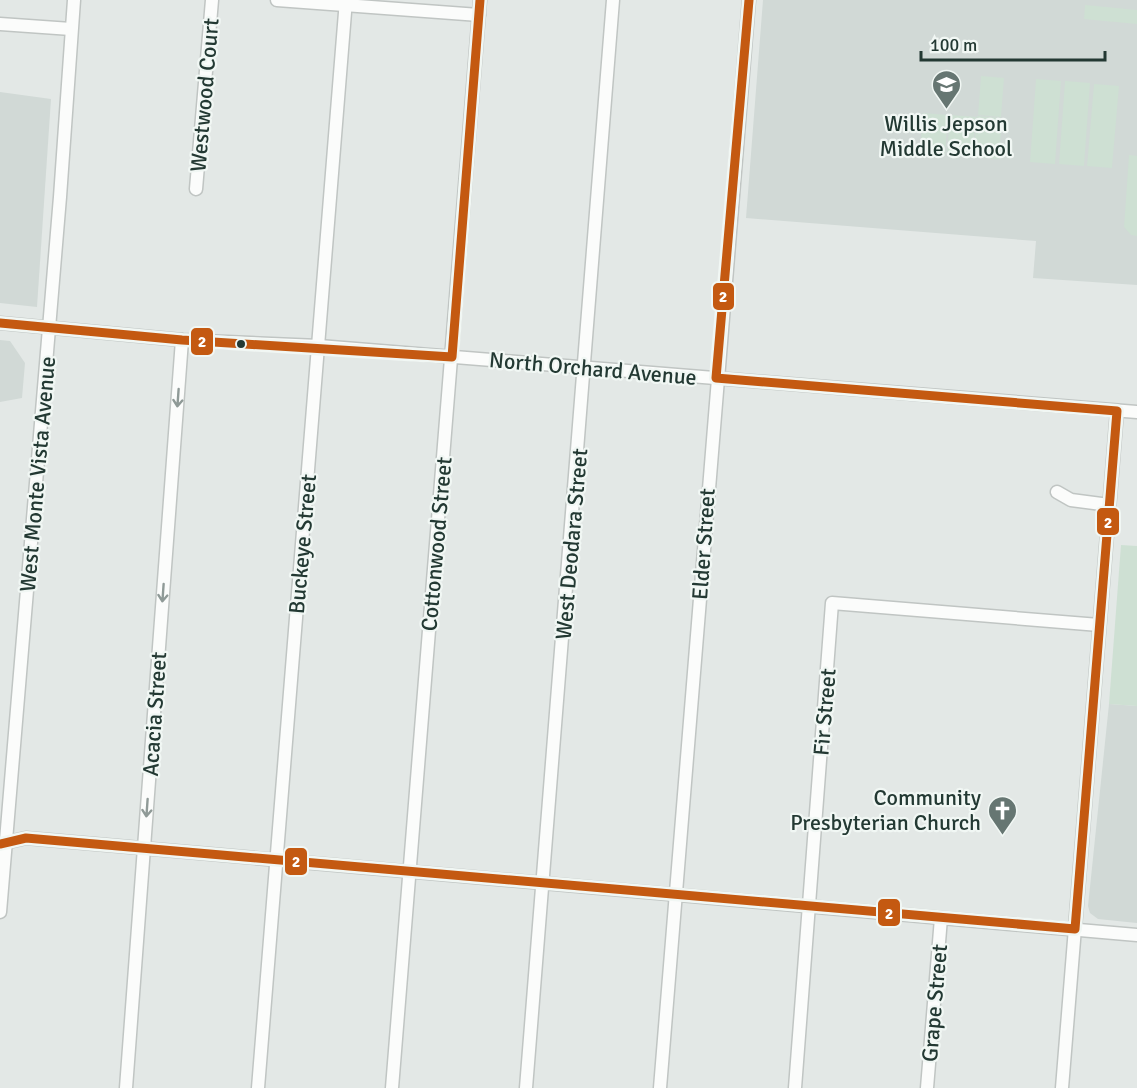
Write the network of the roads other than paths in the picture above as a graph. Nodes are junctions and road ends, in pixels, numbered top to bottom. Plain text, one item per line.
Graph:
1 (74, 0) edge
2 (212, 0) edge
3 (277, 0) edge
4 (480, 0) edge
5 (613, 0) edge
6 (749, 0) edge
7 (346, 3) edge
8 (479, 15) junction
9 (0, 24) edge
10 (71, 29) junction
11 (196, 189) dead end
12 (0, 324) edge
13 (50, 327) junction
14 (182, 340) junction
15 (319, 346) junction
16 (452, 357) junction
17 (584, 368) junction
18 (716, 378) junction
19 (1117, 411) junction
20 (1137, 412) edge
21 (1057, 492) dead end
22 (1108, 505) junction
23 (1098, 625) junction
24 (3, 843) edge
25 (144, 848) junction
26 (278, 860) junction
27 (410, 872) junction
28 (543, 883) junction
29 (676, 896) junction
30 (809, 906) junction
31 (0, 912) edge
32 (941, 918) junction
33 (1075, 929) junction
34 (1137, 935) edge
35 (126, 1088) edge
36 (258, 1088) edge
37 (392, 1088) edge
38 (526, 1088) edge
39 (660, 1088) edge
40 (795, 1088) edge
41 (927, 1088) edge
42 (1062, 1088) edge

1 - 10 street, West Monte Vista Avenue
2 - 11 street, Westwood Court
3 - 7 street
4 - 8 street, Cottonwood Street
5 - 17 street, West Deodara Street
6 - 18 street, Elder Street
7 - 8 street
7 - 15 street, Buckeye Street
8 - 16 street, Cottonwood Street
9 - 10 street
10 - 13 street, West Monte Vista Avenue
12 - 13 street, North Orchard Avenue
13 - 14 street, North Orchard Avenue
13 - 24 street, West Monte Vista Avenue
14 - 15 street, North Orchard Avenue
14 -> 25 street, Acacia Street
15 - 16 street, North Orchard Avenue
15 - 26 street, Buckeye Street
16 - 17 street, North Orchard Avenue
16 - 27 street, Cottonwood Street
17 - 18 street, North Orchard Avenue
17 - 28 street, West Deodara Street
18 - 19 street, North Orchard Avenue
18 - 29 street, Elder Street
19 - 20 street, North Orchard Avenue
19 - 22 street
21 - 22 street
22 - 23 street
23 - 30 street, Fir Street
23 - 33 street
24 - 25 street
24 - 31 street, West Monte Vista Avenue
25 - 26 street
25 - 35 street, Acacia Street
26 - 27 street
26 - 36 street, Buckeye Street
27 - 28 street
27 - 37 street, Cottonwood Street
28 - 29 street
28 - 38 street, West Deodara Street
29 - 30 street
29 - 39 street, Elder Street
30 - 32 street
30 - 40 street, Fir Street
32 - 33 street
32 - 41 street, Grape Street
33 - 34 street
33 - 42 street

